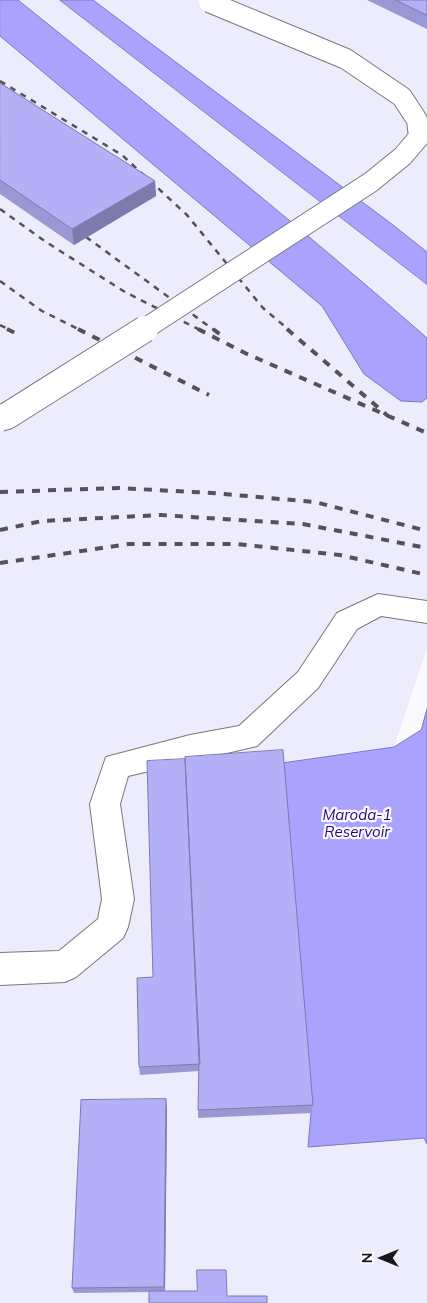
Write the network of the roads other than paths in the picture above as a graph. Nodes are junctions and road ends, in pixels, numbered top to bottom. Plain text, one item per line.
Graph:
1 (207, 1) edge
2 (0, 418) edge
3 (427, 612) edge
4 (0, 969) edge

1 - 2 lane, bridge
3 - 4 lane

